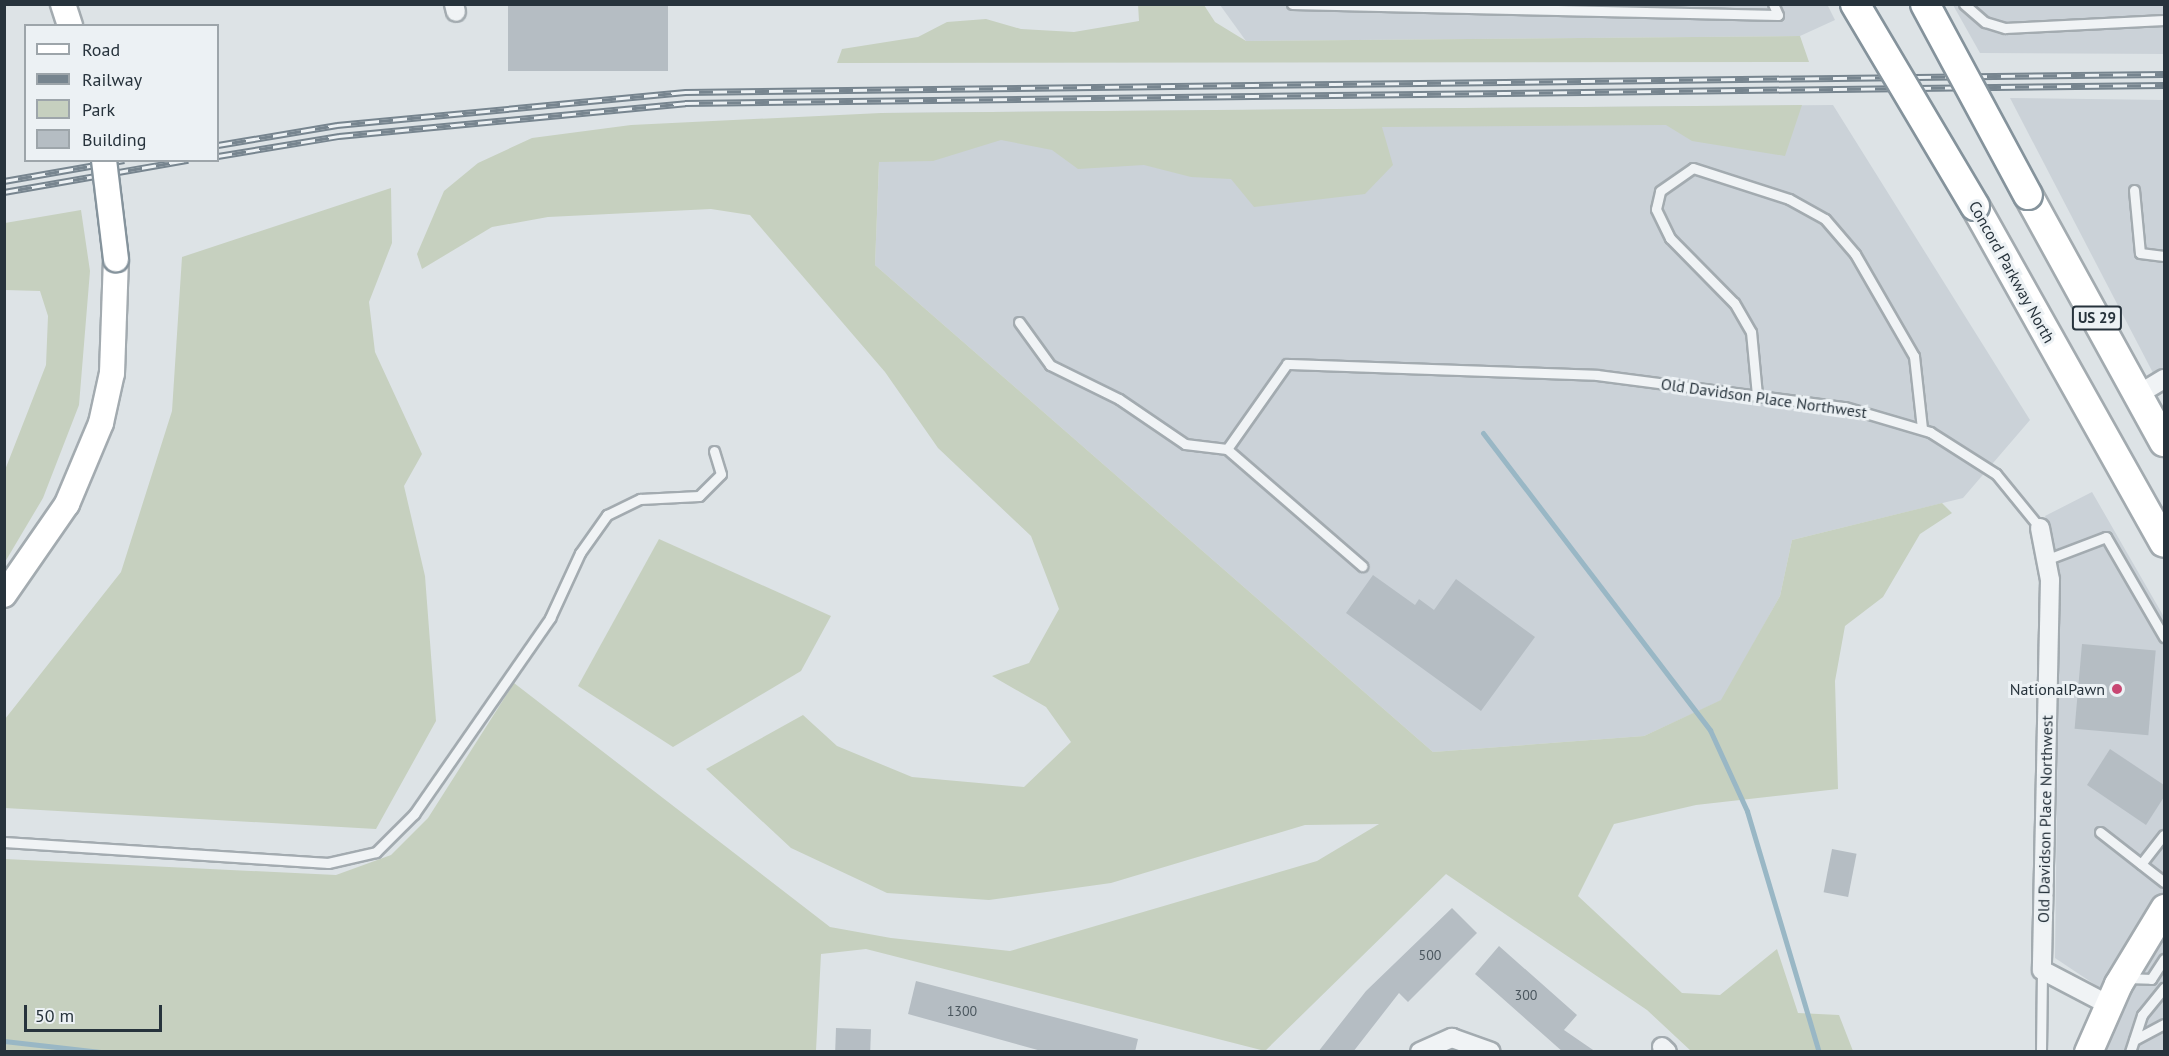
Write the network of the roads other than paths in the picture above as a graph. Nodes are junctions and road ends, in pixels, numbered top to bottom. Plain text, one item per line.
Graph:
1 (1292, 4) edge
2 (1773, 4) edge
3 (1855, 4) edge
4 (1926, 4) edge
5 (1964, 4) edge
6 (2164, 20) edge
7 (104, 162) edge
8 (2134, 190) dead end
9 (2164, 256) edge
10 (1020, 322) dead end
11 (2164, 379) edge
12 (1757, 394) junction
13 (2139, 394) junction
14 (1922, 429) junction
15 (2164, 442) edge
16 (1227, 449) junction
17 (714, 451) dead end
18 (2040, 528) joint
19 (2164, 543) edge
20 (2048, 559) junction
21 (1362, 566) dead end
22 (4, 595) edge
23 (2164, 637) edge
24 (2100, 832) dead end
25 (2164, 835) edge
26 (4, 842) edge
27 (2141, 864) junction
28 (2164, 882) edge
29 (2164, 908) edge
30 (2157, 933) edge
31 (2164, 959) edge
32 (2043, 970) junction
33 (2122, 978) junction
34 (2164, 988) edge
35 (2109, 1005) junction
36 (2164, 1024) edge
37 (2134, 1040) junction
38 (1420, 1052) edge
39 (1491, 1052) edge
40 (2041, 1052) edge
41 (2088, 1052) edge
42 (2130, 1052) edge

1 - 2 lane
3 - 19 highway, Concord Parkway North / US 29, bridge
4 - 13 highway, US 29, bridge
5 - 6 lane
7 - 22 main road, bridge
8 - 9 lane
10 - 16 lane
11 - 13 street
12 - 14 lane, Old Davidson Place Northwest
12 - 14 lane
12 - 16 lane, Old Davidson Place Northwest
13 - 15 highway, US 29
14 - 18 lane, Old Davidson Place Northwest
16 - 21 lane
17 - 26 lane
18 - 20 street, Old Davidson Place Northwest
20 - 23 lane
20 - 32 street, Old Davidson Place Northwest
24 - 27 lane
25 - 27 lane
27 - 28 lane
29 - 30 main road
30 - 33 main road
31 - 33 lane
32 - 35 street
32 - 40 lane
33 - 35 main road
34 - 37 lane
35 - 41 main road
36 - 37 lane
37 - 42 lane
38 - 39 street

